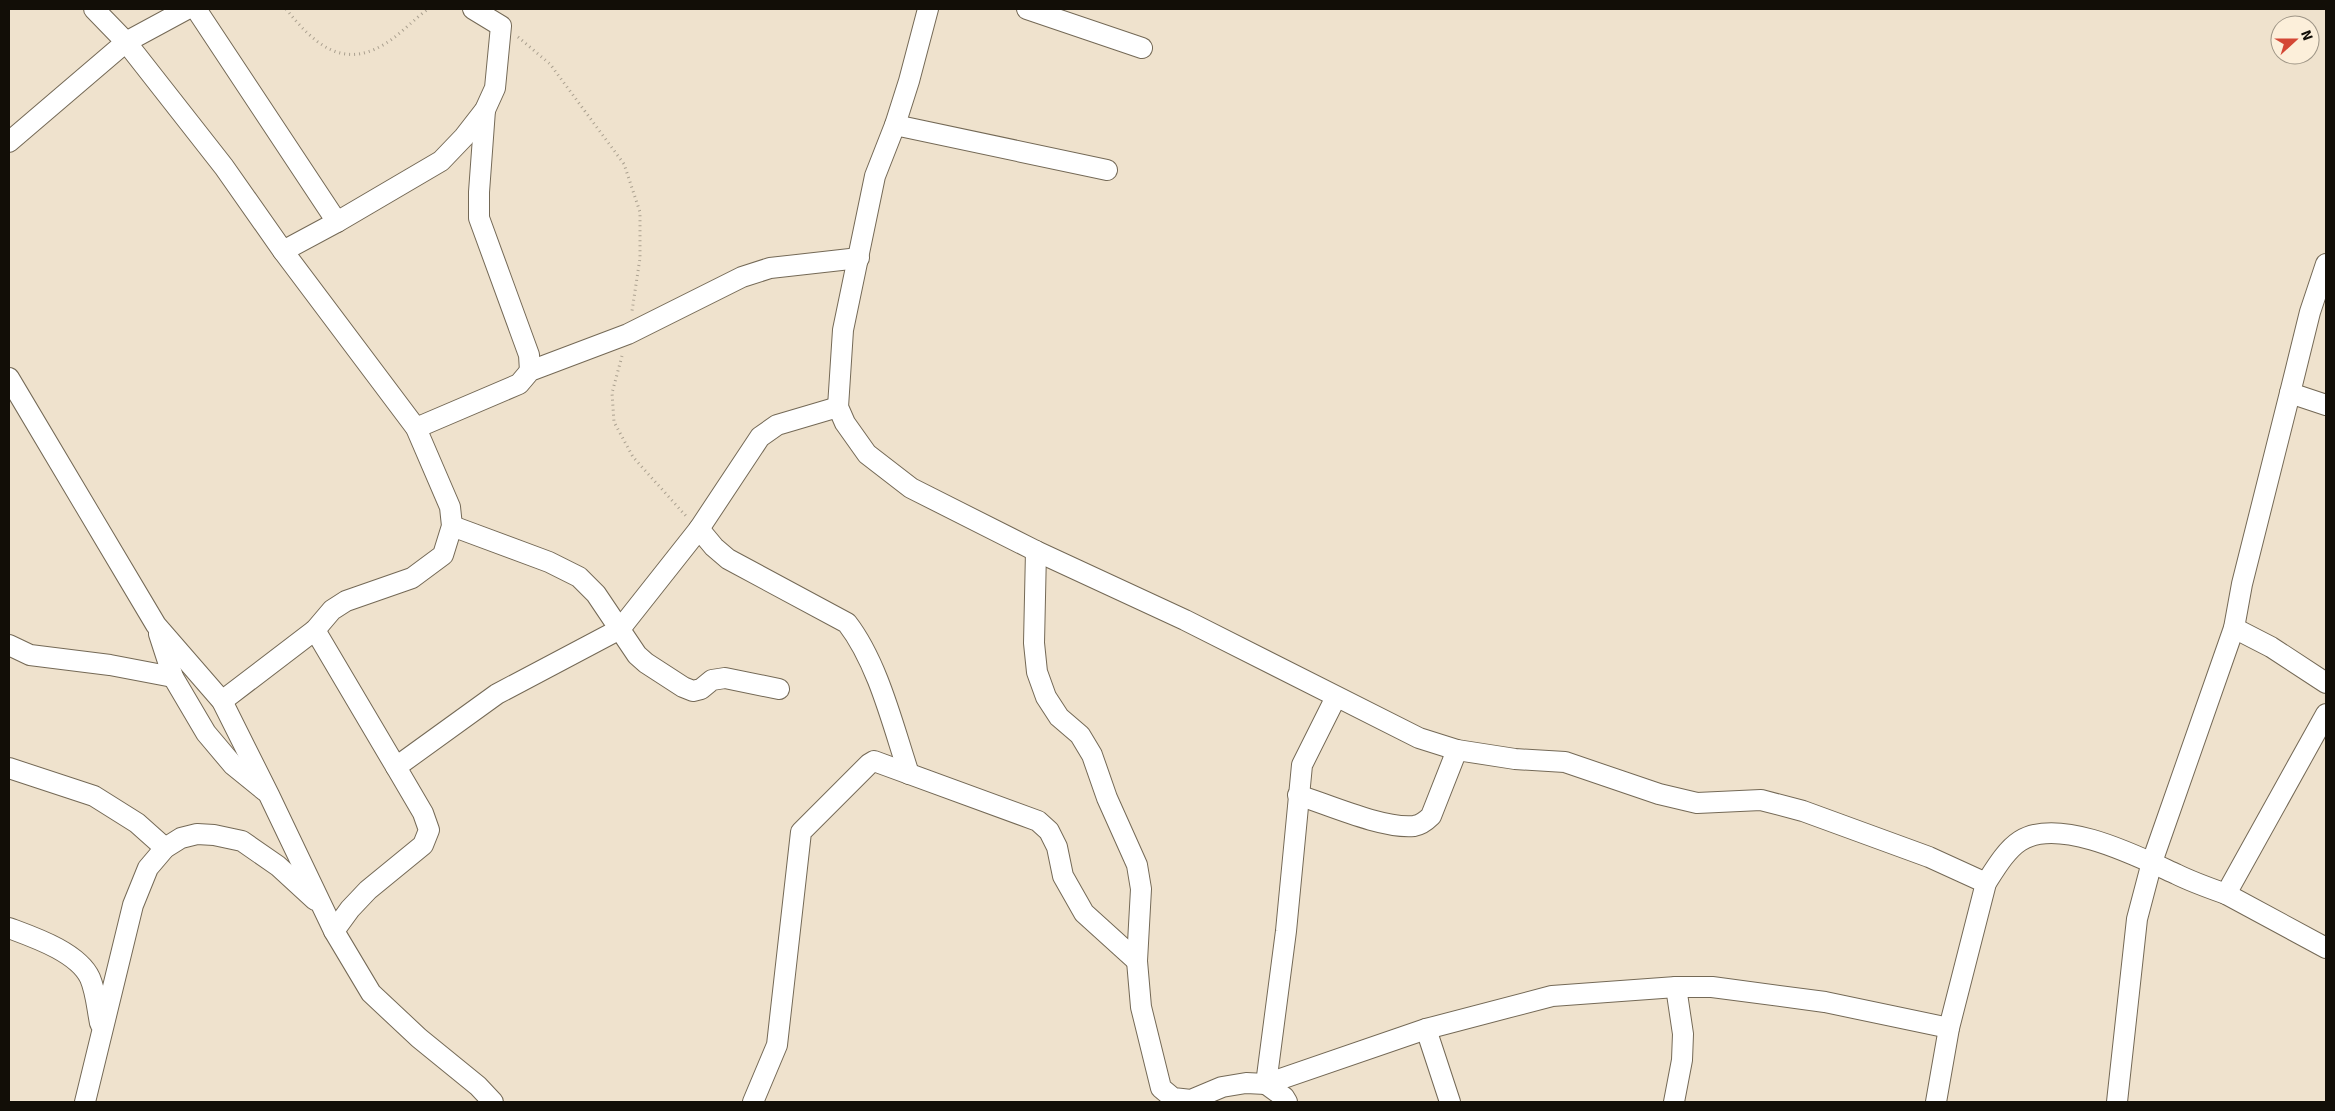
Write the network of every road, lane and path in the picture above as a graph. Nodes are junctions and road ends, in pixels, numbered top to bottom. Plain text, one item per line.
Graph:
1 (94, 9) edge
2 (187, 9) edge
3 (196, 9) edge
4 (286, 9) edge
5 (428, 9) edge
6 (473, 9) edge
7 (928, 9) edge
8 (1027, 9) edge
9 (501, 26) junction
10 (126, 42) junction
11 (1142, 48) dead end
12 (485, 110) junction
13 (895, 125) junction
14 (9, 142) edge
15 (1107, 170) dead end
16 (337, 222) junction
17 (283, 251) junction
18 (859, 258) junction
19 (2326, 264) edge
20 (628, 334) junction
21 (530, 371) junction
22 (9, 378) edge
23 (2290, 393) junction
24 (2326, 405) edge
25 (838, 407) junction
26 (416, 428) junction
27 (452, 526) junction
28 (699, 530) junction
29 (1036, 551) junction
30 (156, 625) junction
31 (2234, 628) junction
32 (620, 629) junction
33 (315, 630) junction
34 (9, 645) edge
35 (173, 677) junction
36 (2326, 683) edge
37 (778, 689) dead end
38 (1336, 698) junction
39 (222, 701) junction
40 (2326, 714) edge
41 (1457, 750) junction
42 (396, 767) junction
43 (9, 768) edge
44 (909, 774) junction
45 (269, 795) junction
46 (1298, 796) junction
47 (165, 848) junction
48 (2152, 862) junction
49 (1986, 883) junction
50 (2226, 894) junction
51 (322, 907) junction
52 (9, 928) edge
53 (334, 931) junction
54 (2326, 948) edge
55 (1137, 961) junction
56 (1676, 986) junction
57 (1950, 1028) junction
58 (1426, 1029) junction
59 (101, 1030) junction
60 (1266, 1084) junction
61 (85, 1102) edge
62 (493, 1102) edge
63 (753, 1102) edge
64 (1287, 1102) edge
65 (1450, 1102) edge
66 (1674, 1102) edge
67 (1936, 1102) edge
68 (2117, 1102) edge

1 - 10 street
2 - 10 street
3 - 16 street
4 - 5 path
6 - 9 street
7 - 13 street
8 - 11 street
9 - 12 street
9 - 20 path
10 - 14 street
10 - 17 street
12 - 16 street
12 - 21 street
13 - 15 street
13 - 18 street
16 - 17 street
17 - 26 street
18 - 20 street
18 - 25 street
19 - 23 street
20 - 21 street
20 - 28 path
21 - 26 street
22 - 30 street
23 - 24 street
23 - 31 street
25 - 28 street
25 - 29 street
26 - 27 street
27 - 32 street
27 - 33 street
28 - 32 street
28 - 44 street
29 - 38 street
29 - 55 street
30 - 35 street
30 - 39 street
31 - 36 street
31 - 48 street
32 - 37 street
32 - 42 street
33 - 39 street
33 - 42 street
34 - 35 street
35 - 45 street
38 - 41 street
38 - 46 street
39 - 45 street
40 - 50 street
41 - 46 street
41 - 49 street
42 - 53 street
43 - 47 street
44 - 55 street
44 - 63 street
45 - 51 street
46 - 60 street
47 - 51 street
47 - 59 street
48 - 49 street
48 - 50 street
48 - 68 street
49 - 57 street
50 - 54 street
51 - 53 street
52 - 59 street
53 - 62 street
55 - 60 street
56 - 57 street
56 - 58 street
56 - 66 street
57 - 67 street
58 - 60 street
58 - 65 street
59 - 61 street
60 - 64 street

